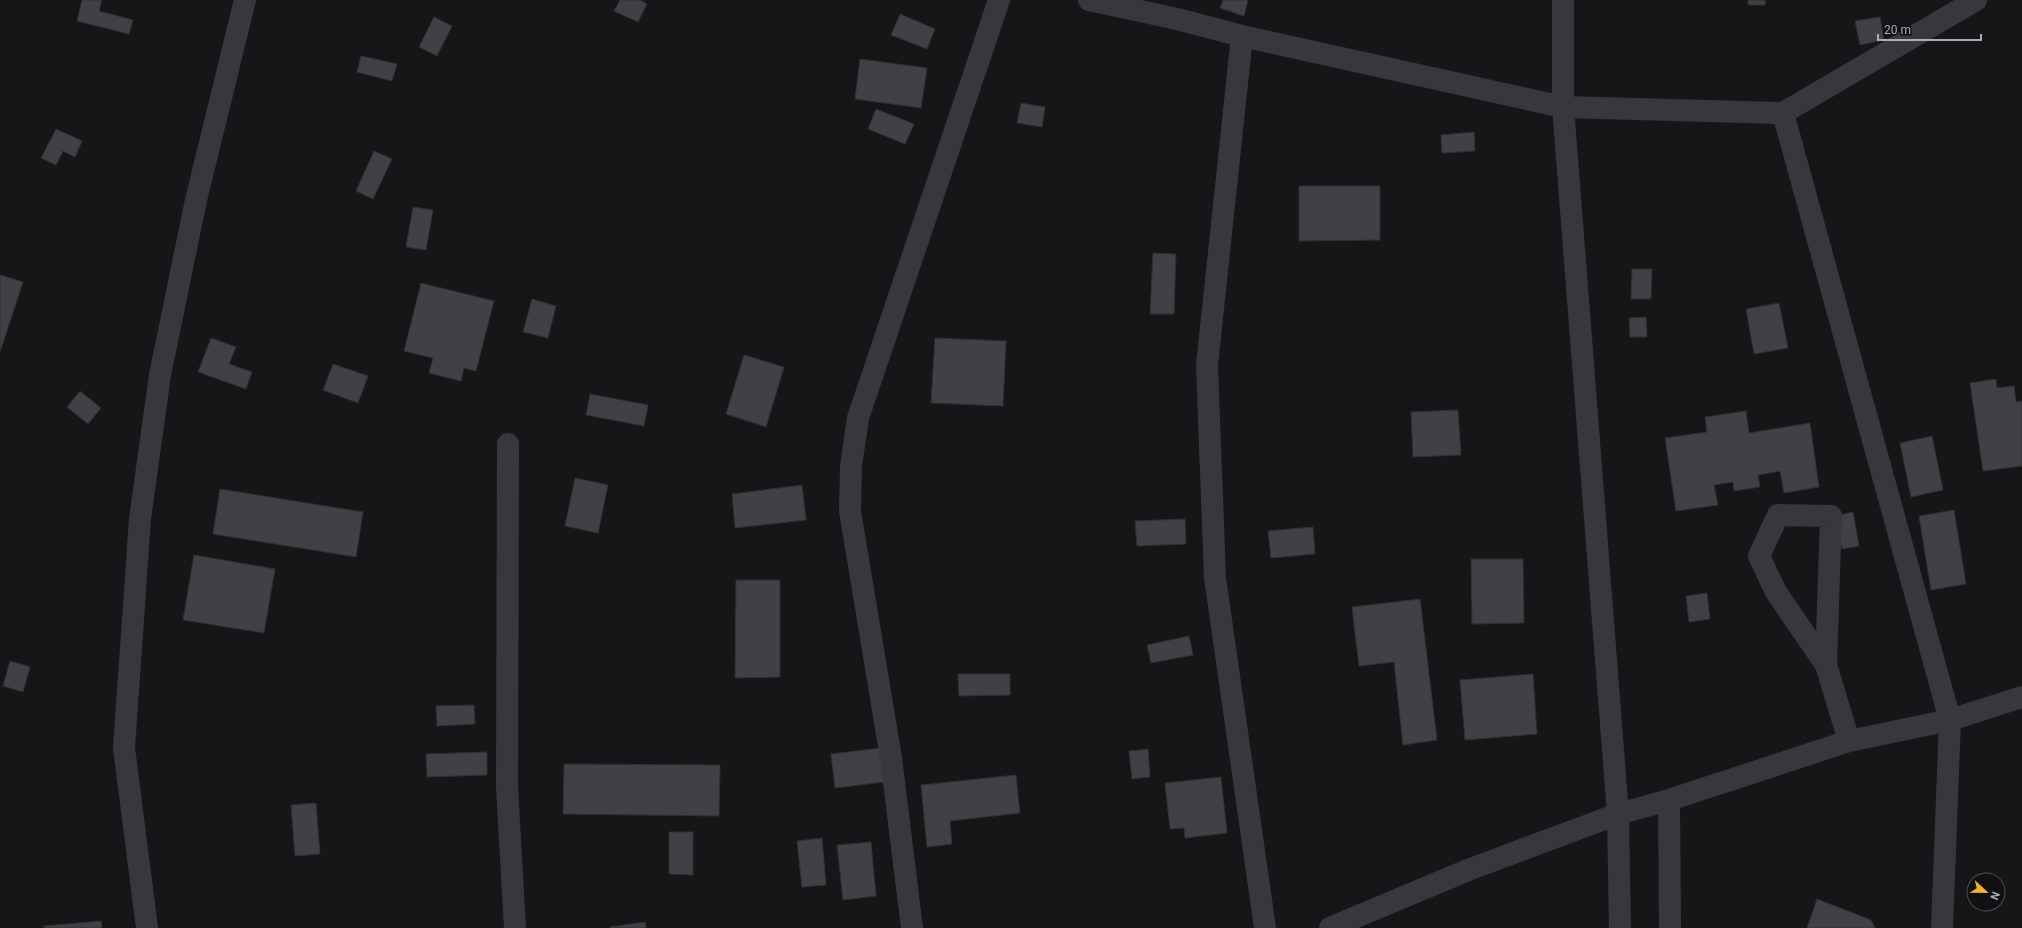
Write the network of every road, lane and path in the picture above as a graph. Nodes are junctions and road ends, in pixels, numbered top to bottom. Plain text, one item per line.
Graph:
1 (245, 0) edge
2 (999, 0) edge
3 (1089, 0) edge
4 (1563, 0) edge
5 (1976, 0) edge
6 (1242, 36) junction
7 (1564, 107) junction
8 (1783, 113) junction
9 (508, 444) dead end
10 (1826, 665) junction
11 (2022, 697) edge
12 (1950, 720) junction
13 (1849, 741) junction
14 (1669, 800) junction
15 (1618, 814) junction
16 (147, 928) edge
17 (515, 928) edge
18 (912, 928) edge
19 (1264, 928) edge
20 (1330, 928) edge
21 (1620, 928) edge
22 (1670, 928) edge
23 (1942, 928) edge

1 - 16 street
2 - 18 street
3 - 6 street
4 - 7 street
5 - 8 street
6 - 7 street
6 - 19 street
7 - 8 street
7 - 15 street
8 - 12 street
9 - 17 street
10 - 10 street
10 - 13 street
11 - 12 street
12 - 13 street
12 - 23 street
13 - 14 street
14 - 15 street
14 - 22 street
15 - 20 street
15 - 21 street

